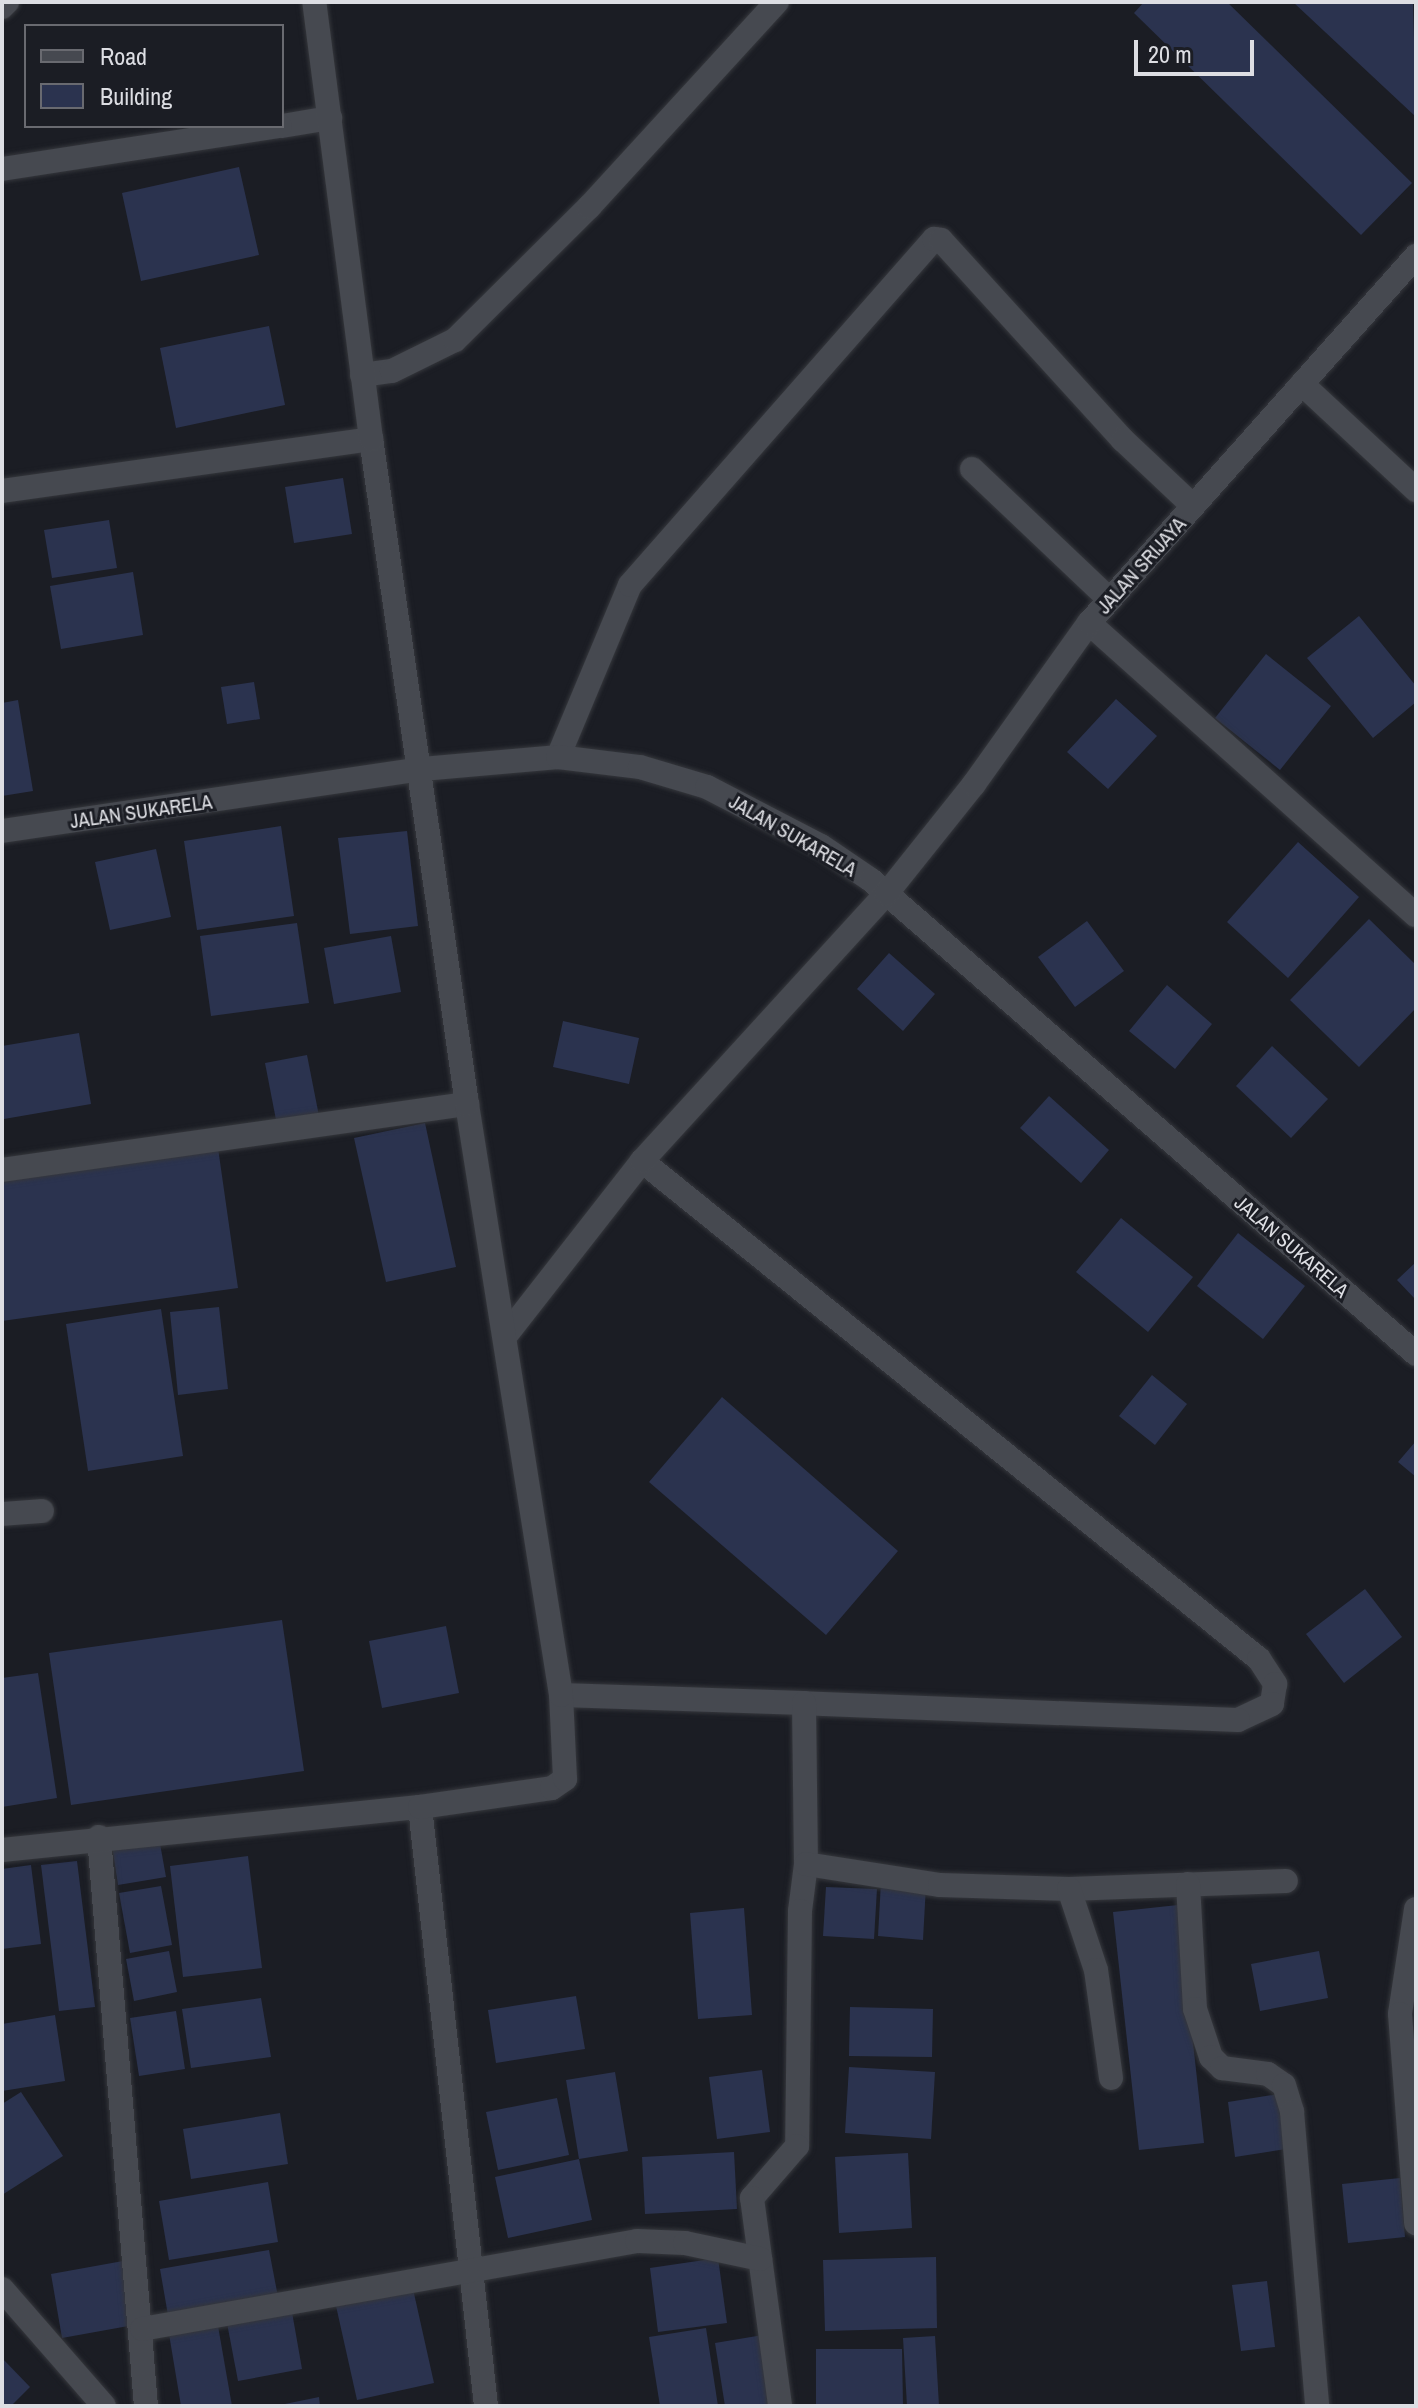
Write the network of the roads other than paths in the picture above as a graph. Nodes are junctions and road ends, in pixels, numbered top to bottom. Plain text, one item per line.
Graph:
1 (7, 2) edge
2 (314, 2) edge
3 (777, 2) edge
4 (2, 7) edge
5 (330, 118) junction
6 (284, 126) edge
7 (268, 128) edge
8 (2, 169) edge
9 (1416, 256) edge
10 (362, 375) junction
11 (1302, 384) junction
12 (371, 439) junction
13 (972, 469) dead end
14 (1416, 490) edge
15 (2, 491) edge
16 (1193, 506) junction
17 (1110, 600) junction
18 (1089, 623) junction
19 (558, 757) junction
20 (422, 769) junction
21 (2, 831) edge
22 (887, 893) junction
23 (1416, 915) edge
24 (467, 1104) junction
25 (642, 1161) junction
26 (2, 1170) edge
27 (507, 1334) junction
28 (1416, 1354) edge
29 (42, 1511) dead end
30 (2, 1514) edge
31 (561, 1695) junction
32 (804, 1703) junction
33 (420, 1807) junction
34 (99, 1837) junction
35 (2, 1850) edge
36 (806, 1864) junction
37 (1286, 1881) dead end
38 (1188, 1884) junction
39 (1069, 1889) junction
40 (1416, 1909) edge
41 (1111, 2078) dead end
42 (1416, 2223) edge
43 (760, 2259) junction
44 (470, 2268) junction
45 (2, 2289) edge
46 (142, 2329) junction
47 (104, 2406) edge
48 (146, 2406) edge
49 (486, 2406) edge
50 (780, 2406) edge
51 (1317, 2406) edge

1 - 4 street
2 - 5 street
3 - 10 street
5 - 6 street
5 - 10 street
7 - 8 street
9 - 11 street, JALAN SRIJAYA
10 - 12 street
11 - 14 street
11 - 16 street, JALAN SRIJAYA
12 - 15 street
12 - 20 street
13 - 17 street
16 - 17 street, JALAN SRIJAYA
16 - 19 street
17 - 18 street, JALAN SRIJAYA
18 - 22 street, JALAN SRIJAYA
18 - 23 street
19 - 20 street, JALAN SUKARELA
19 - 22 street, JALAN SUKARELA
20 - 21 street, JALAN SUKARELA
20 - 24 street
22 - 25 street, JALAN SRIJAYA
22 - 28 street, JALAN SUKARELA
24 - 26 street
24 - 27 street
25 - 27 street, JALAN SRIJAYA
25 - 32 street
27 - 31 street
29 - 30 street
31 - 32 street
31 - 33 street
32 - 36 street
33 - 34 street
33 - 44 street
34 - 35 street
34 - 46 street
36 - 39 street
36 - 43 street
37 - 38 street
38 - 39 street
38 - 51 street
39 - 41 street
40 - 42 street
43 - 44 street
43 - 50 street
44 - 46 street
44 - 49 street
45 - 47 street
46 - 48 street

